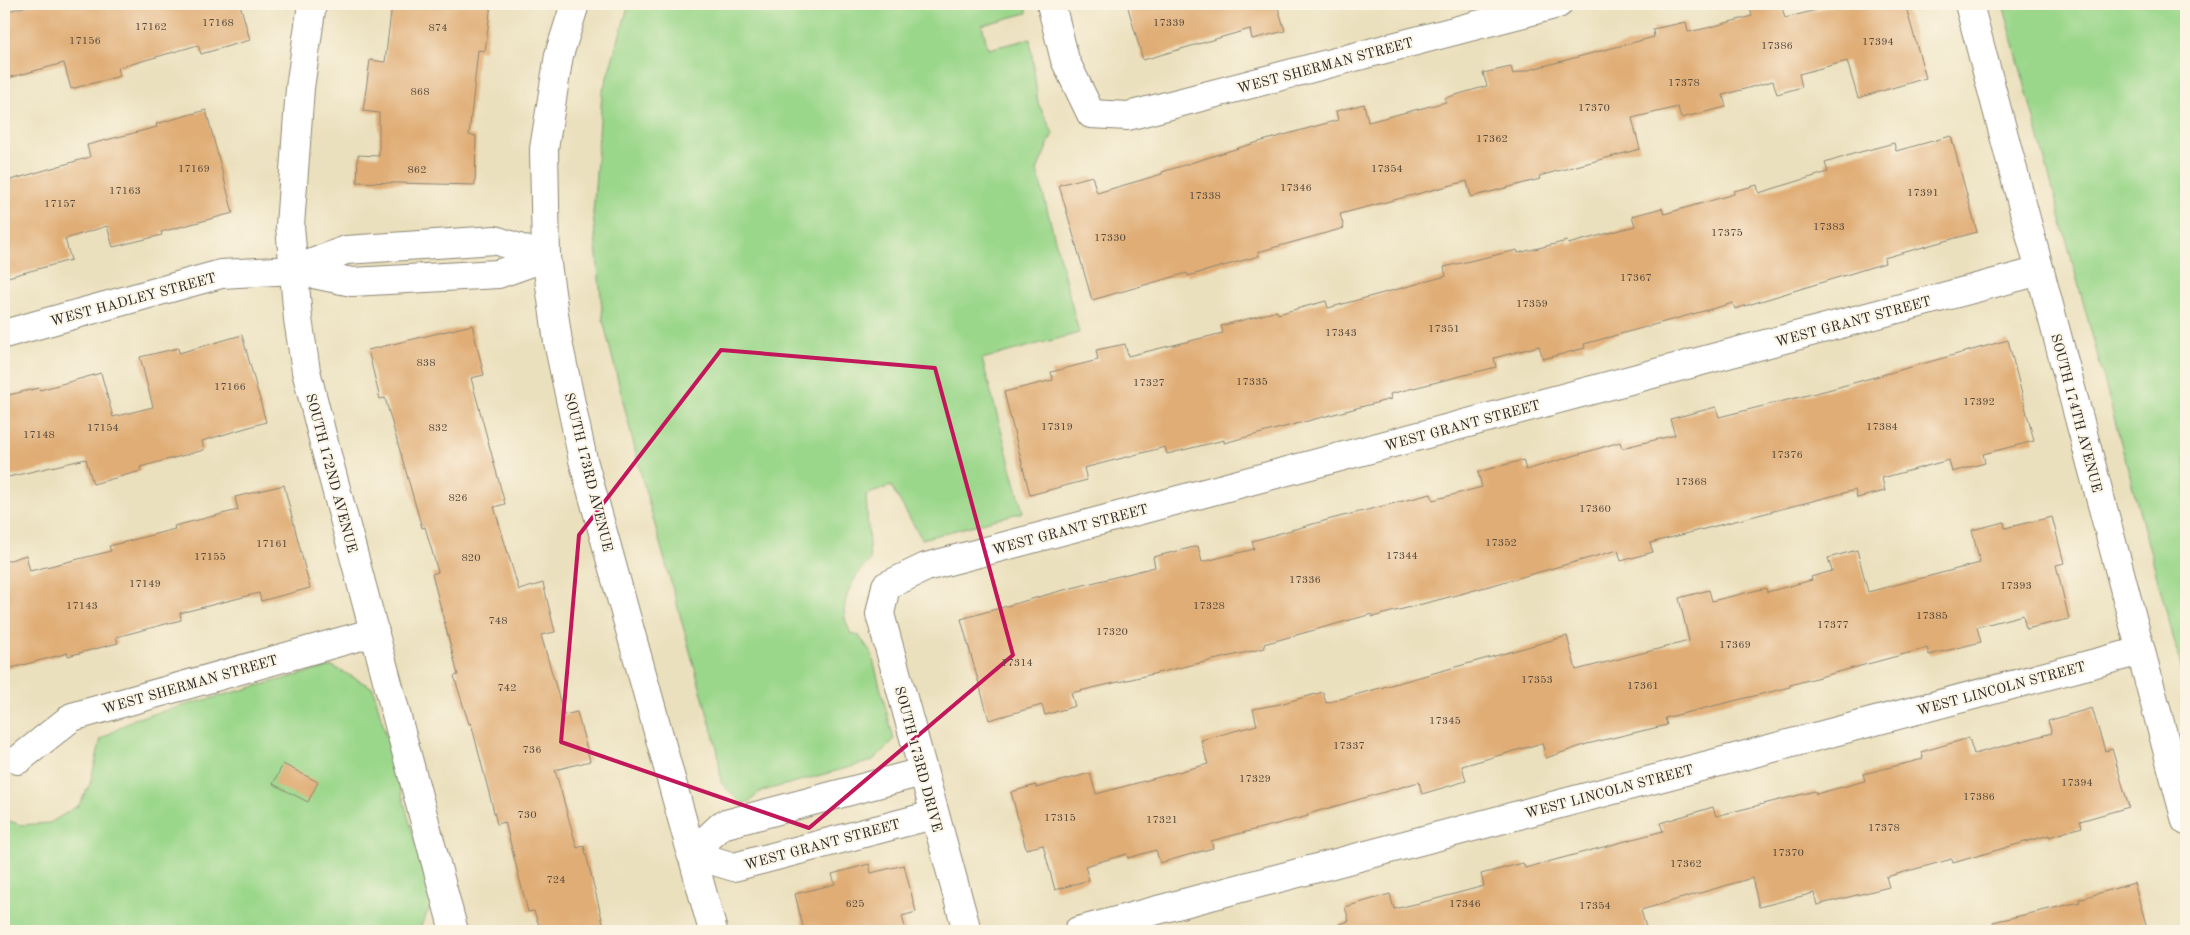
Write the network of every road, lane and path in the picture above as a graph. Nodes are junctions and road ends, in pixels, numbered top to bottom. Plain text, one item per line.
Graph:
1 (312, 4) edge
2 (575, 4) edge
3 (1051, 4) edge
4 (1558, 4) edge
5 (1968, 4) edge
6 (546, 257) junction
7 (294, 270) junction
8 (2040, 271) junction
9 (4, 334) edge
10 (886, 586) joint
11 (375, 632) junction
12 (2141, 651) junction
13 (18, 760) dead end
14 (922, 772) junction
15 (933, 815) junction
16 (2186, 821) edge
17 (691, 854) junction
18 (454, 931) edge
19 (712, 931) edge
20 (967, 931) edge
21 (1078, 931) edge

1 - 7 street, SOUTH 172ND AVENUE
2 - 6 street, SOUTH 173RD AVENUE
3 - 4 street, WEST SHERMAN STREET
5 - 8 street, SOUTH 174TH AVENUE
6 - 7 street, WEST HADLEY STREET
6 - 17 street, SOUTH 173RD AVENUE
7 - 9 street, WEST HADLEY STREET
7 - 11 street, SOUTH 172ND AVENUE
8 - 10 street, WEST GRANT STREET
8 - 12 street, SOUTH 174TH AVENUE
10 - 14 street, SOUTH 173RD DRIVE
11 - 13 street, WEST SHERMAN STREET
11 - 18 street, SOUTH 172ND AVENUE
12 - 16 street, SOUTH 174TH AVENUE
12 - 21 street, WEST LINCOLN STREET
14 - 15 street, SOUTH 173RD DRIVE
14 - 17 street
15 - 17 street, WEST GRANT STREET
15 - 20 street, SOUTH 173RD DRIVE
17 - 19 street, SOUTH 173RD AVENUE

